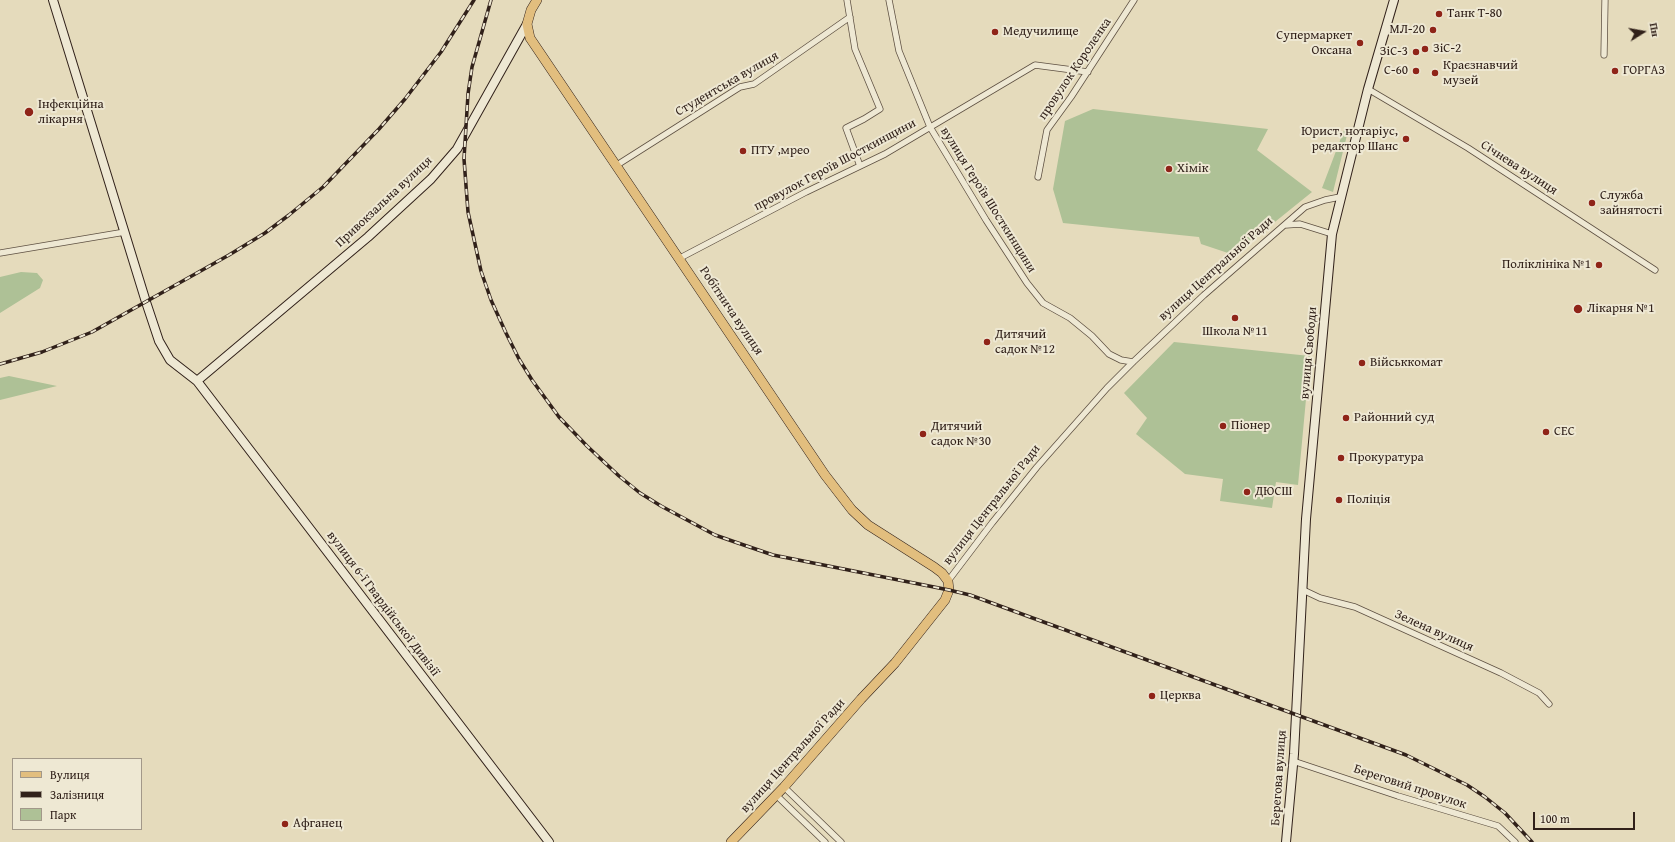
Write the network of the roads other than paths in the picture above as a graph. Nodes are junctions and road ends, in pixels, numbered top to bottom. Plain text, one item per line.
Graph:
1 (53, 0) edge
2 (537, 0) edge
3 (847, 0) edge
4 (889, 0) edge
5 (1134, 0) edge
6 (1394, 0) edge
7 (1605, 0) edge
8 (848, 18) junction
9 (527, 24) junction
10 (1604, 56) dead end
11 (1088, 72) junction
12 (1368, 89) junction
13 (930, 127) junction
14 (617, 164) junction
15 (860, 166) junction
16 (1038, 177) dead end
17 (1340, 197) junction
18 (1285, 225) junction
19 (125, 232) junction
20 (1332, 234) junction
21 (0, 253) edge
22 (680, 258) junction
23 (1655, 270) dead end
24 (1133, 362) junction
25 (197, 381) junction
26 (948, 581) junction
27 (1303, 590) junction
28 (1549, 704) dead end
29 (1295, 717) joint
30 (1294, 761) junction
31 (784, 787) junction
32 (776, 795) junction
33 (549, 842) edge
34 (731, 842) edge
35 (825, 842) edge
36 (841, 842) edge
37 (1286, 842) edge
38 (1516, 842) edge

1 - 19 main road, вулиця 6-ї Гвардійської Дивізії
2 - 9 main road, Привокзальна вулиця
3 - 8 street
4 - 13 street, вулиця Героїв Шосткинщини
5 - 11 street, провулок Короленка
6 - 12 main road, вулиця Свободи
7 - 10 street
8 - 14 street, Студентська вулиця
8 - 15 street
9 - 14 main road, Робітнича вулиця
9 - 25 main road, Привокзальна вулиця
11 - 13 street, провулок Героїв Шосткинщини
11 - 16 street, провулок Короленка
12 - 17 main road, вулиця Свободи
12 - 23 street, Січнева вулиця
13 - 15 street, провулок Героїв Шосткинщини
13 - 24 street, вулиця Героїв Шосткинщини
14 - 22 main road, Робітнича вулиця
15 - 22 street, провулок Героїв Шосткинщини
17 - 18 street, вулиця Центральної Ради
17 - 20 main road, вулиця Свободи
18 - 20 street, вулиця Центральної Ради
18 - 24 street, вулиця Центральної Ради
19 - 21 street
19 - 25 main road, вулиця 6-ї Гвардійської Дивізії
20 - 27 main road, вулиця Свободи
22 - 26 main road, Робітнича вулиця
24 - 26 street, вулиця Центральної Ради
25 - 33 main road, вулиця 6-ї Гвардійської Дивізії
26 - 31 main road, вулиця Центральної Ради
27 - 28 street, Зелена вулиця
27 - 29 main road, вулиця Свободи
29 - 30 main road, Берегова вулиця
30 - 37 main road, Берегова вулиця
30 - 38 street, Береговий провулок
31 - 32 main road, вулиця Центральної Ради
31 - 36 street
32 - 34 main road, вулиця Центральної Ради
32 - 35 street

